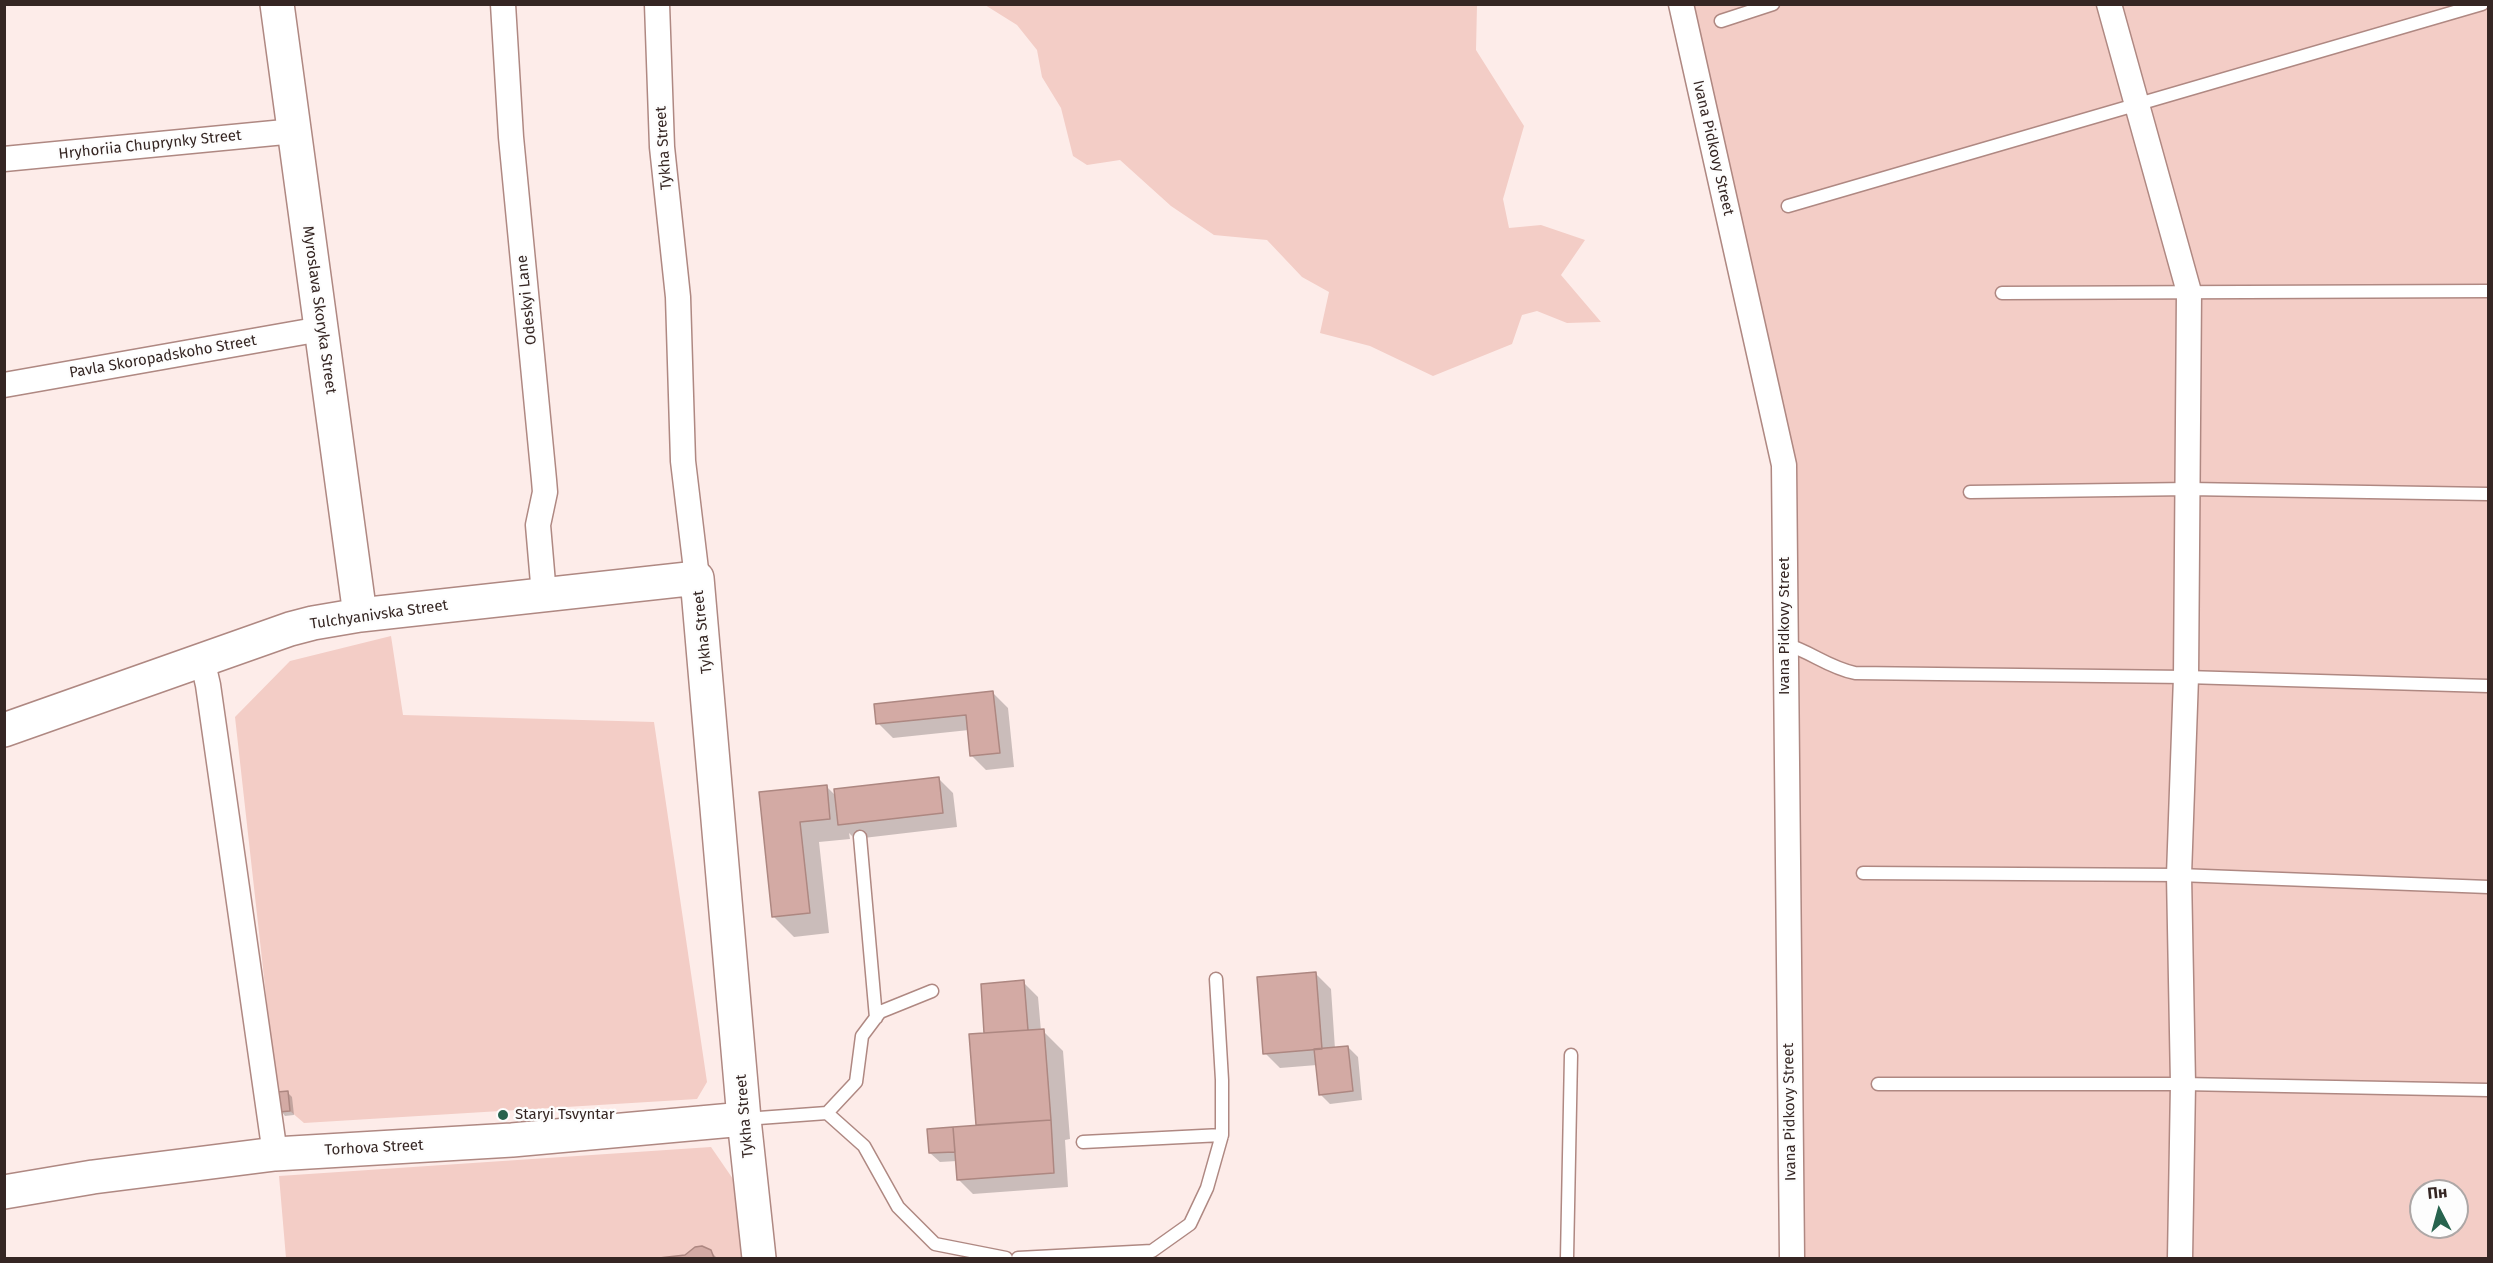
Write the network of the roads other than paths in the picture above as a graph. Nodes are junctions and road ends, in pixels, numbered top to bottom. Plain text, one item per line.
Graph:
1 (278, 4) edge
2 (503, 4) edge
3 (657, 4) edge
4 (1681, 4) edge
5 (1773, 4) edge
6 (2109, 4) edge
7 (2482, 4) edge
8 (1721, 21) dead end
9 (2138, 105) junction
10 (295, 131) junction
11 (4, 159) edge
12 (1788, 206) dead end
13 (2488, 291) edge
14 (2190, 292) junction
15 (2002, 293) dead end
16 (321, 329) junction
17 (4, 385) edge
18 (2189, 489) junction
19 (1970, 492) dead end
20 (2488, 494) edge
21 (698, 578) junction
22 (544, 595) junction
23 (360, 615) junction
24 (1785, 644) junction
25 (202, 659) junction
26 (2186, 677) junction
27 (2488, 686) edge
28 (4, 729) edge
29 (860, 837) dead end
30 (1863, 873) dead end
31 (2179, 875) junction
32 (2488, 886) edge
33 (1216, 979) dead end
34 (932, 991) dead end
35 (876, 1018) junction
36 (1571, 1055) dead end
37 (1878, 1084) dead end
38 (2183, 1084) junction
39 (2488, 1090) edge
40 (827, 1113) junction
41 (744, 1119) junction
42 (1222, 1135) junction
43 (1083, 1142) dead end
44 (275, 1154) junction
45 (4, 1192) edge
46 (759, 1258) edge
47 (1006, 1258) edge
48 (1018, 1258) edge
49 (1567, 1258) edge
50 (1792, 1258) edge
51 (2180, 1258) edge

1 - 10 street, Myroslava Skoryka Street
2 - 22 street, Odeskyi Lane
3 - 21 street, Tykha Street
4 - 24 street, Ivana Pidkovy Street
5 - 8 lane
6 - 9 street
7 - 9 lane
9 - 12 lane
9 - 14 street
10 - 11 street, Hryhoriia Chuprynky Street
10 - 16 street, Myroslava Skoryka Street
13 - 14 lane
14 - 15 lane
14 - 18 street
16 - 17 street, Pavla Skoropadskoho Street
16 - 23 street, Myroslava Skoryka Street
18 - 19 lane
18 - 20 lane
18 - 26 street
21 - 22 street, Tulchyanivska Street
21 - 41 street, Tykha Street
22 - 23 street, Tulchyanivska Street
23 - 25 street, Tulchyanivska Street
24 - 26 lane
24 - 50 street, Ivana Pidkovy Street
25 - 28 street, Tulchyanivska Street
25 - 44 street
26 - 27 lane
26 - 31 street
29 - 35 lane
30 - 31 lane
31 - 32 lane
31 - 38 street
33 - 42 lane
34 - 35 lane
35 - 40 lane
36 - 49 lane
37 - 38 lane
38 - 39 lane
38 - 51 street
40 - 41 lane
40 - 47 lane
41 - 44 street, Torhova Street
41 - 46 street, Tykha Street
42 - 43 lane
42 - 48 lane
44 - 45 street, Torhova Street

